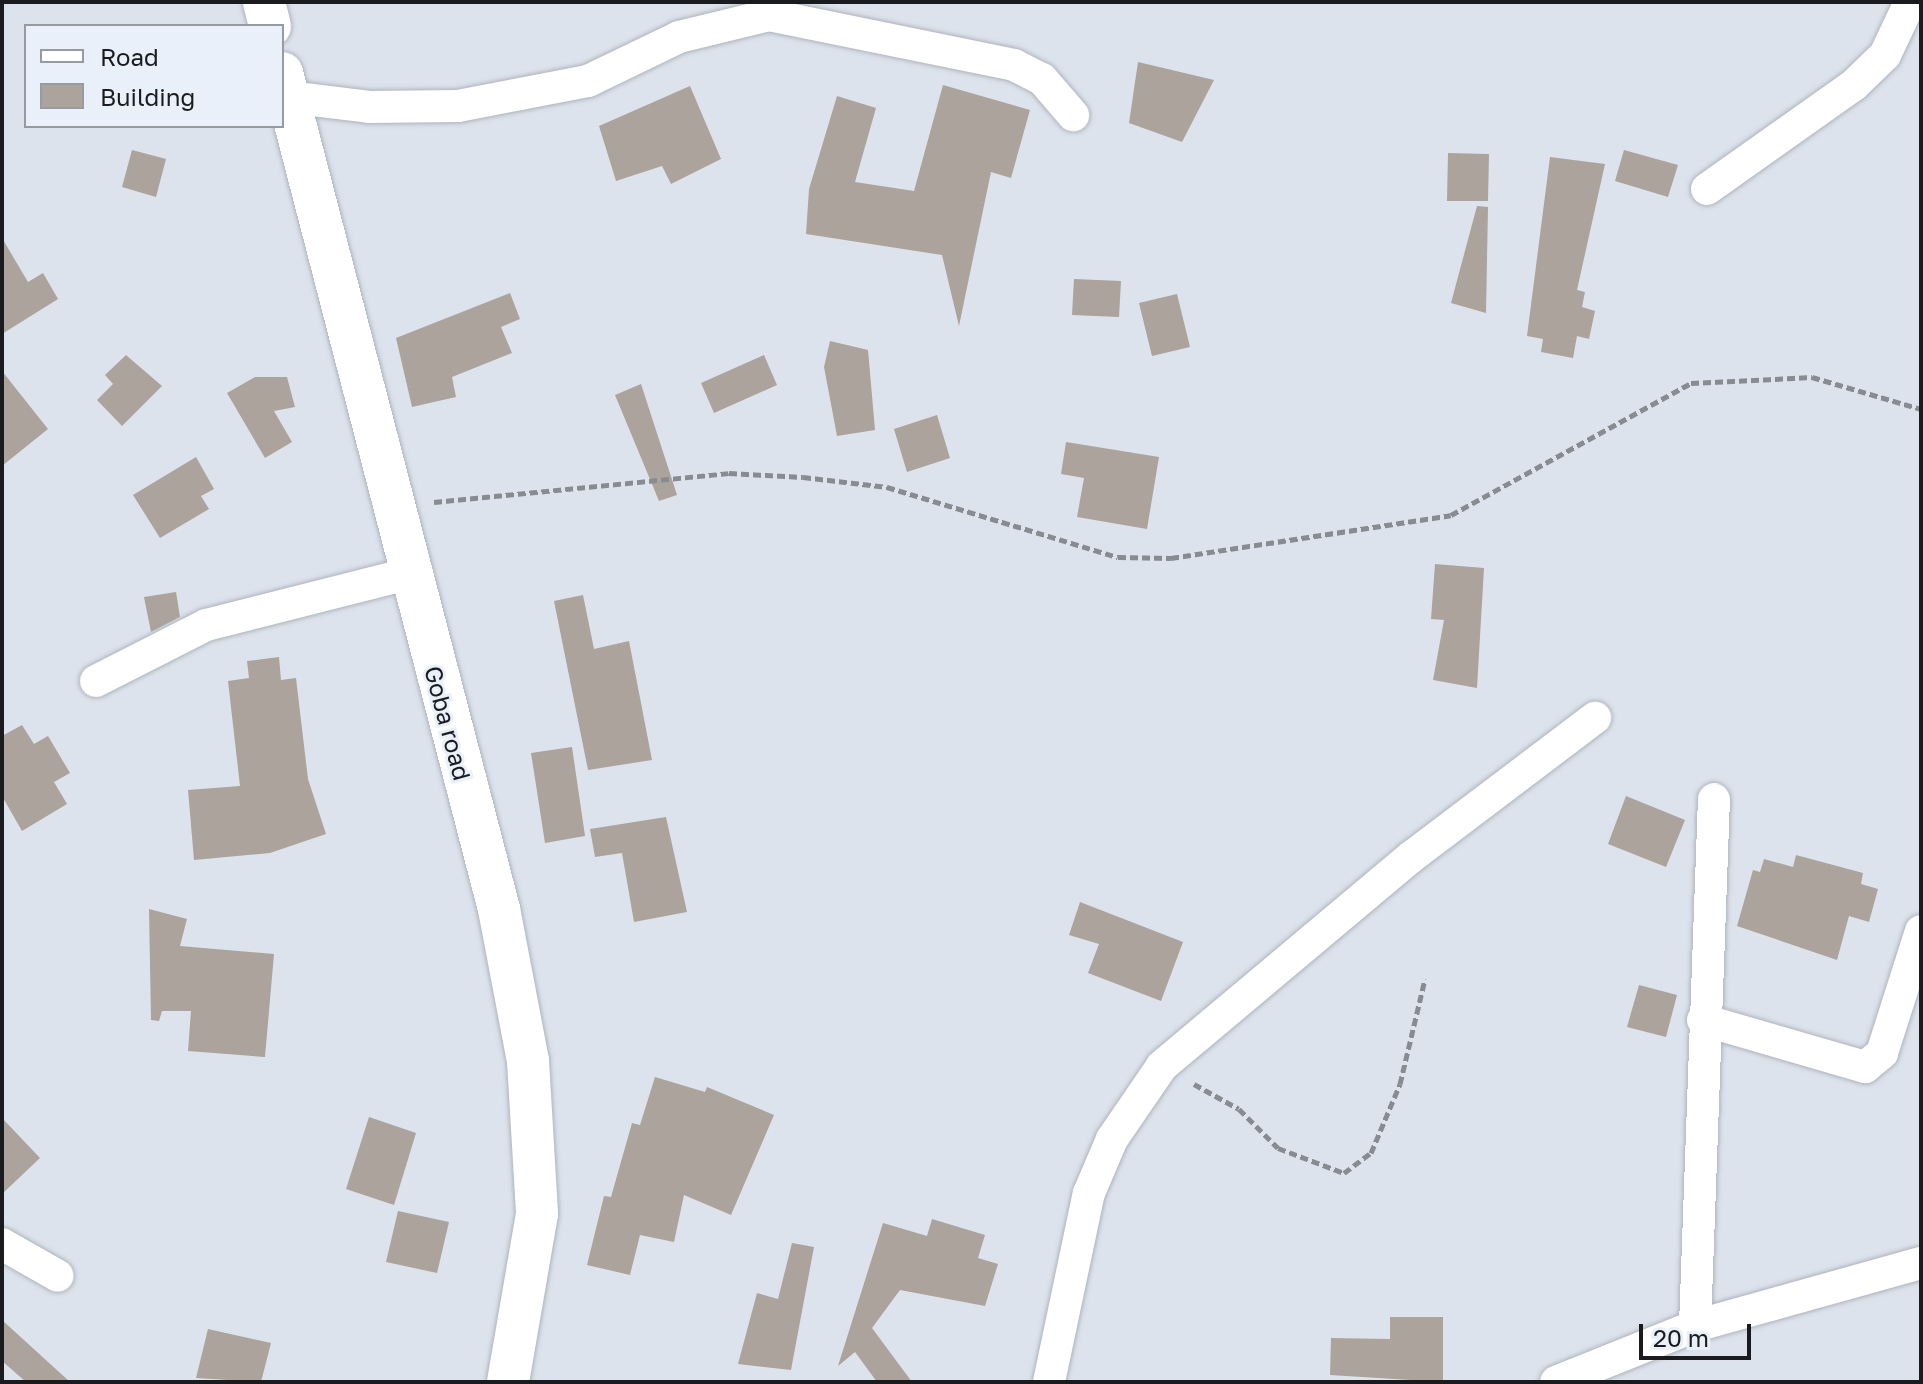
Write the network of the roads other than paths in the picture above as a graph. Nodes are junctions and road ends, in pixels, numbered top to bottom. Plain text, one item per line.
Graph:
1 (264, 2) edge
2 (1910, 2) edge
3 (270, 24) edge
4 (285, 85) edge
5 (1073, 115) dead end
6 (1707, 189) dead end
7 (407, 574) junction
8 (96, 681) dead end
9 (1595, 718) dead end
10 (1714, 799) dead end
11 (1921, 931) edge
12 (1703, 1020) junction
13 (2, 1244) edge
14 (1921, 1263) edge
15 (58, 1276) dead end
16 (1695, 1326) junction
17 (508, 1382) edge
18 (1049, 1382) edge
19 (1556, 1382) edge

1 - 3 street
2 - 6 street
4 - 5 street
4 - 7 street, Goba road
7 - 8 street
7 - 17 street, Goba road
9 - 18 street
10 - 12 street
11 - 12 street
12 - 16 street
13 - 15 street
14 - 16 street
16 - 19 street

